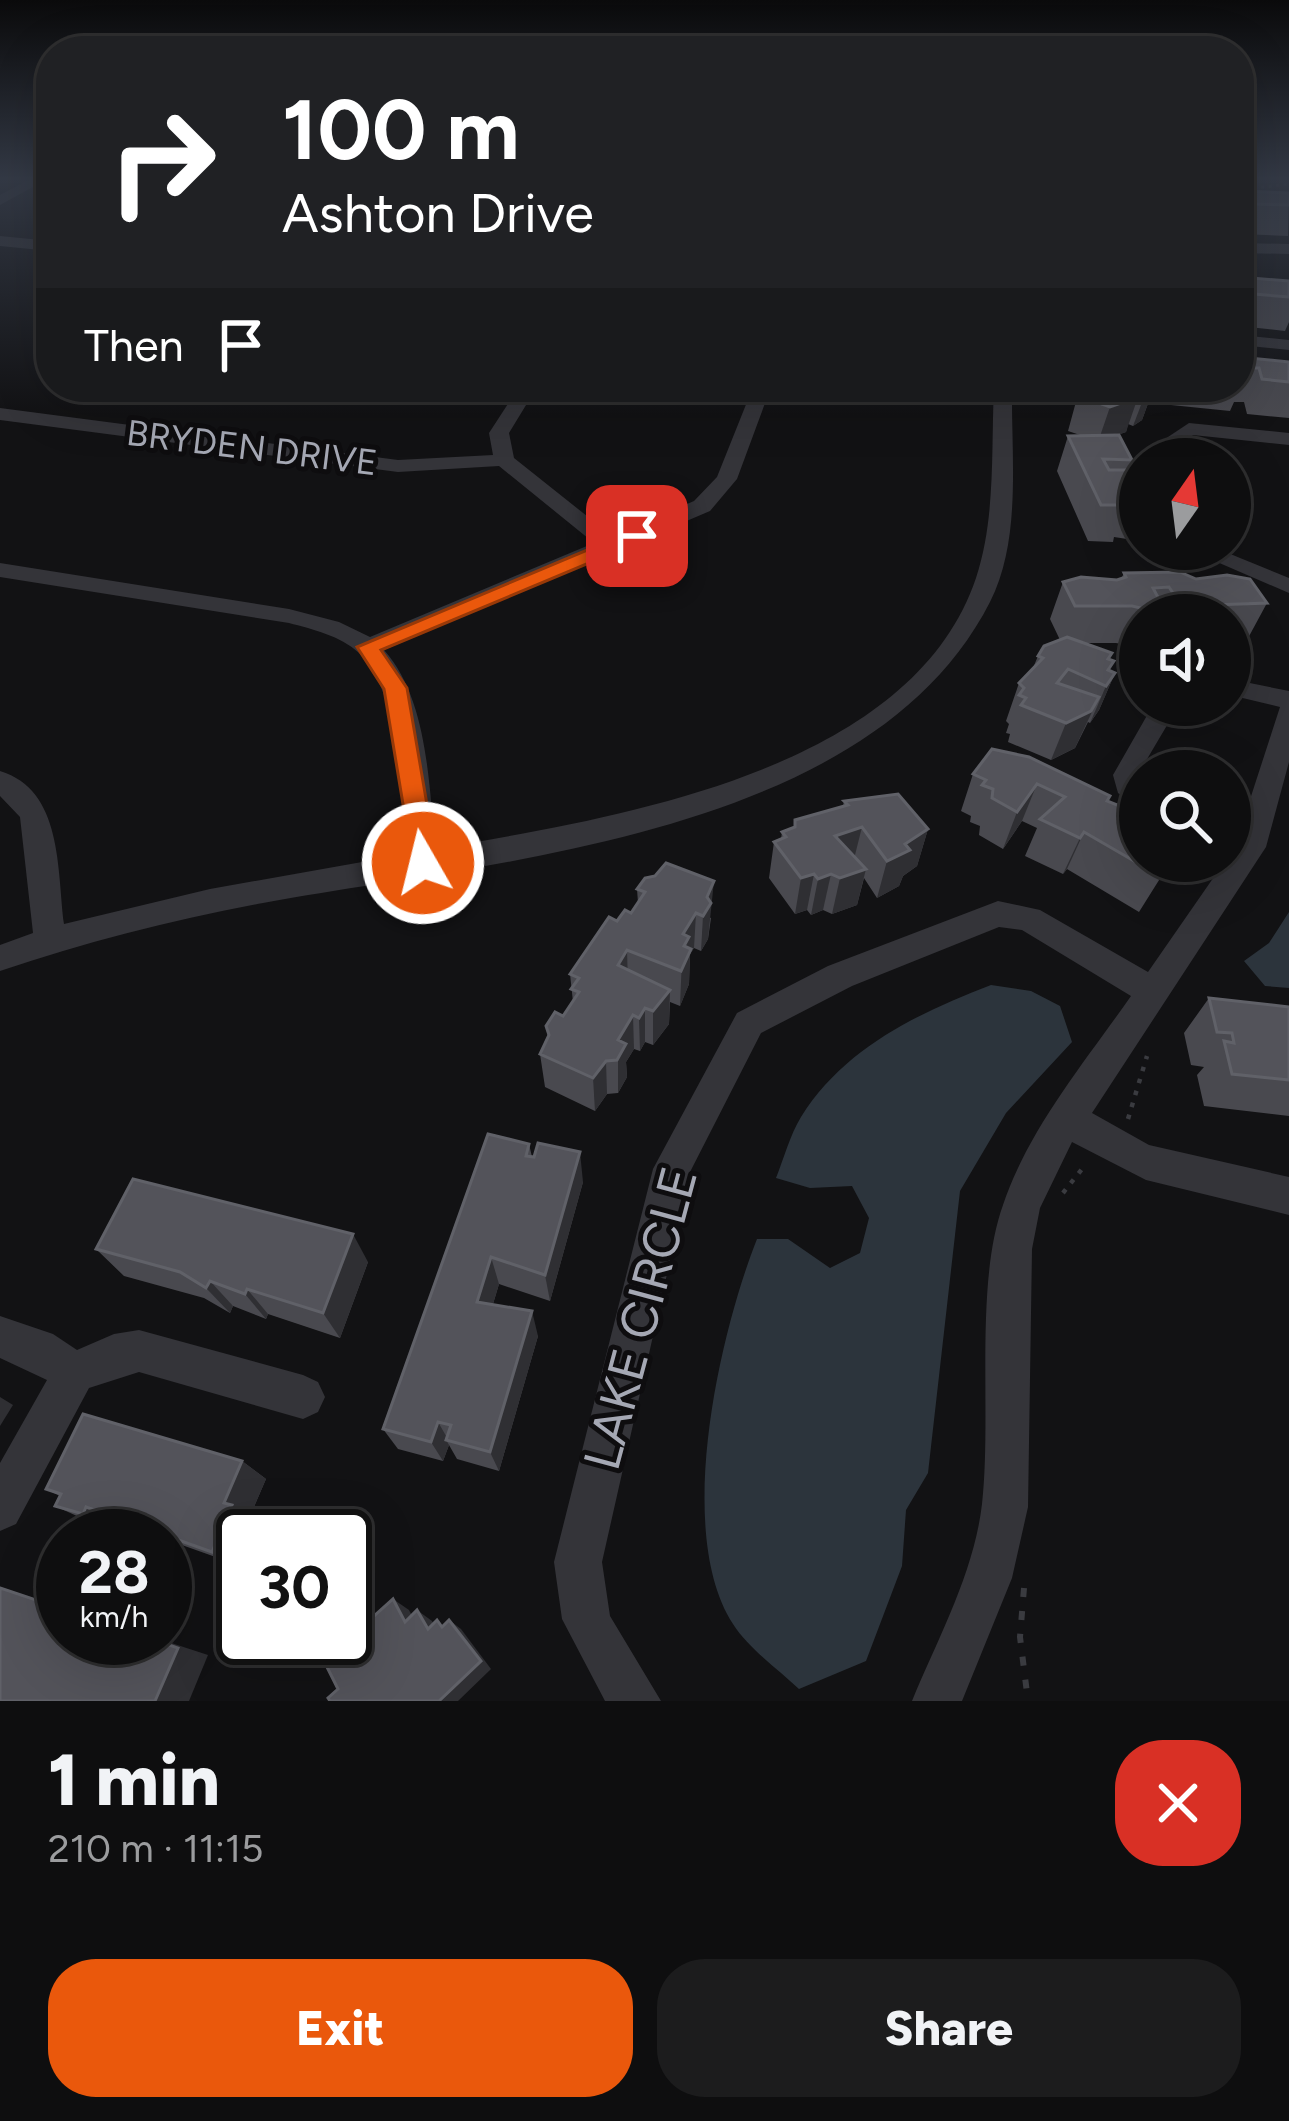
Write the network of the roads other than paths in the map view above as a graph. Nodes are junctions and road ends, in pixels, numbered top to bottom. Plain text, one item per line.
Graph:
1 (1254, 342) edge
2 (1289, 346) edge
3 (1254, 360) edge
4 (1289, 364) edge
5 (520, 402) edge
6 (756, 402) edge
7 (1002, 402) edge
8 (0, 414) edge
9 (1177, 438) edge
10 (1289, 440) edge
11 (504, 460) junction
12 (611, 546) junction
13 (0, 570) edge
14 (1250, 570) edge
15 (1289, 586) edge
16 (368, 647) junction
17 (1251, 692) edge
18 (1289, 700) edge
19 (1289, 713) edge
20 (0, 781) edge
21 (1251, 814) edge
22 (423, 863) junction
23 (1218, 882) edge
24 (50, 939) junction
25 (0, 958) edge
26 (1154, 993) junction
27 (1069, 1118) junction
28 (1289, 1196) edge
29 (0, 1337) edge
30 (74, 1373) junction
31 (303, 1397) dead end
32 (0, 1508) edge
33 (636, 1701) edge
34 (937, 1701) edge

1 - 2 street
3 - 4 street
5 - 11 street
6 - 12 street
7 - 22 street
8 - 11 street, BRYDEN DRIVE
9 - 10 street
11 - 12 street
12 - 16 street
13 - 16 street
14 - 15 street
16 - 22 street
17 - 18 street
19 - 21 street
20 - 24 street
22 - 24 street
23 - 26 street
24 - 25 street
26 - 27 street
26 - 33 street, LAKE CIRCLE
27 - 28 street
27 - 34 street
29 - 30 street
30 - 31 street
30 - 32 street

